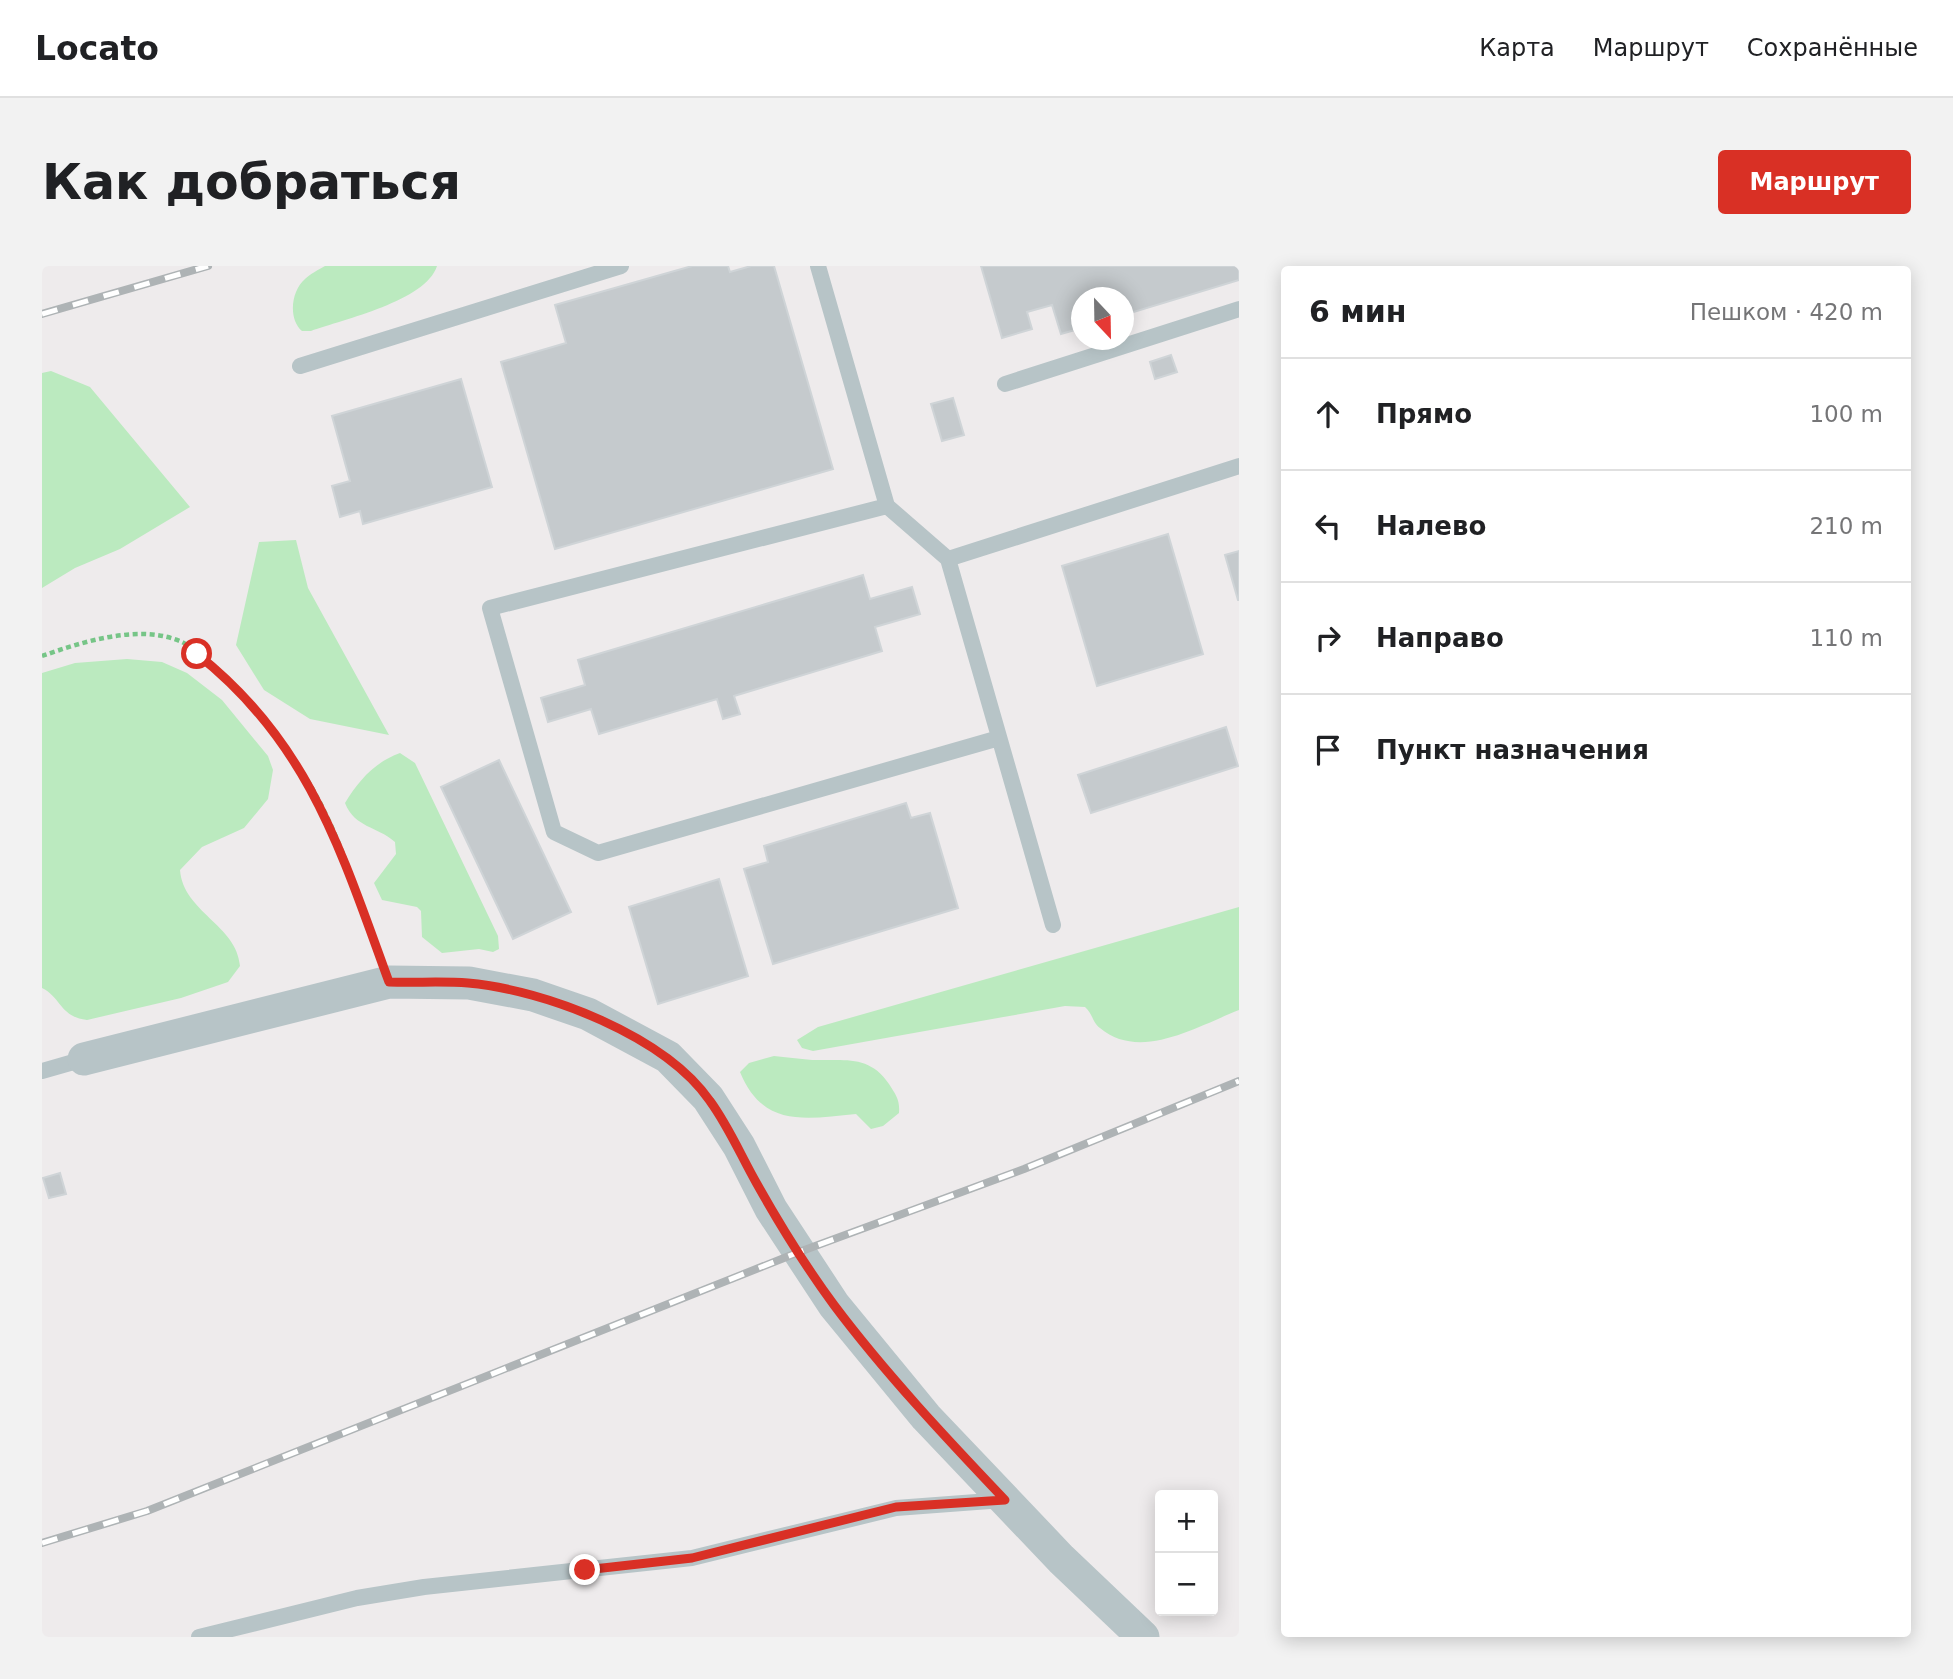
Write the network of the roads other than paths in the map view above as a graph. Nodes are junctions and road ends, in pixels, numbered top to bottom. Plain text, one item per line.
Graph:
1 (621, 266) edge
2 (818, 266) edge
3 (1239, 309) edge
4 (300, 366) dead end
5 (1005, 384) dead end
6 (1239, 466) edge
7 (887, 506) junction
8 (948, 559) junction
9 (999, 738) junction
10 (1053, 925) dead end
11 (84, 1059) joint
12 (42, 1071) edge
13 (1005, 1500) junction
14 (199, 1637) edge
15 (1143, 1637) edge

1 - 4 lane
2 - 7 lane
3 - 5 lane
6 - 8 lane
7 - 8 lane
7 - 9 lane
8 - 9 lane
9 - 10 lane
11 - 12 lane
11 - 13 street
13 - 14 lane
13 - 15 street

